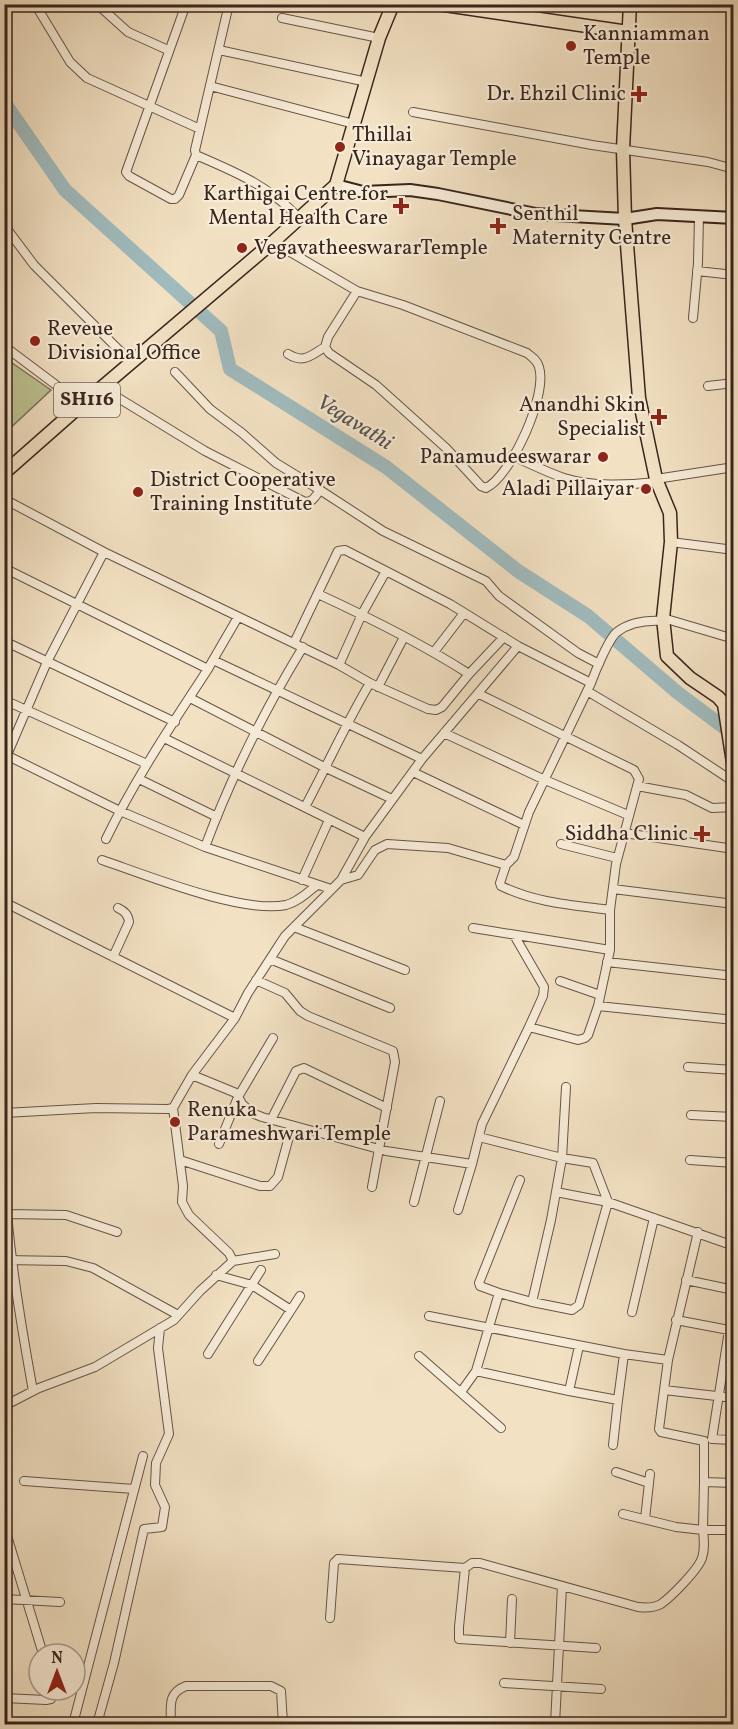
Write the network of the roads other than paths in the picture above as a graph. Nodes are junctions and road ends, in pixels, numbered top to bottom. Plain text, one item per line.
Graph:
1 (35, 4) edge
2 (97, 4) edge
3 (186, 4) edge
4 (229, 4) edge
5 (393, 4) edge
6 (438, 4) edge
7 (630, 4) edge
8 (724, 4) edge
9 (734, 9) edge
10 (282, 18) dead end
11 (628, 32) junction
12 (379, 38) junction
13 (168, 50) junction
14 (219, 50) junction
15 (367, 82) junction
16 (210, 86) junction
17 (149, 107) junction
18 (413, 112) dead end
19 (354, 124) junction
20 (200, 129) junction
21 (623, 149) junction
22 (196, 155) junction
23 (734, 169) edge
24 (336, 185) junction
25 (699, 216) junction
26 (299, 218) junction
27 (734, 218) edge
28 (624, 219) junction
29 (4, 225) edge
30 (273, 242) junction
31 (696, 272) junction
32 (734, 275) edge
33 (357, 291) junction
34 (693, 318) dead end
35 (4, 346) edge
36 (325, 347) junction
37 (288, 354) dead end
38 (132, 363) junction
39 (175, 372) dead end
40 (734, 383) edge
41 (708, 386) dead end
42 (102, 388) junction
43 (80, 406) junction
44 (512, 456) junction
45 (734, 467) edge
46 (5, 473) edge
47 (656, 481) junction
48 (320, 490) junction
49 (6, 501) edge
50 (671, 542) junction
51 (734, 550) edge
52 (104, 552) junction
53 (4, 568) edge
54 (386, 571) junction
55 (318, 594) junction
56 (76, 605) junction
57 (464, 613) junction
58 (362, 614) junction
59 (238, 617) junction
60 (663, 619) junction
61 (504, 637) junction
62 (404, 638) junction
63 (734, 639) edge
64 (4, 640) edge
65 (294, 643) junction
66 (518, 646) junction
67 (303, 647) junction
68 (434, 652) junction
69 (213, 660) junction
70 (601, 661) junction
71 (47, 662) junction
72 (339, 665) junction
73 (208, 669) junction
74 (469, 674) junction
75 (370, 683) junction
76 (591, 683) junction
77 (378, 687) junction
78 (276, 690) junction
79 (587, 691) junction
80 (479, 694) junction
81 (190, 698) junction
82 (4, 700) edge
83 (27, 710) junction
84 (175, 722) junction
85 (346, 723) junction
86 (255, 732) junction
87 (444, 733) junction
88 (164, 738) junction
89 (565, 738) junction
90 (6, 754) edge
91 (422, 759) junction
92 (147, 764) junction
93 (326, 768) junction
94 (734, 770) edge
95 (413, 772) junction
96 (235, 773) junction
97 (139, 779) junction
98 (545, 780) junction
99 (734, 782) edge
100 (636, 786) junction
101 (392, 799) junction
102 (305, 807) junction
103 (734, 807) edge
104 (120, 811) junction
105 (628, 815) junction
106 (217, 817) junction
107 (330, 820) junction
108 (524, 825) junction
109 (624, 833) junction
110 (365, 837) junction
111 (106, 839) dead end
112 (561, 844) dead end
113 (206, 847) junction
114 (734, 849) edge
115 (617, 858) junction
116 (102, 860) dead end
117 (506, 866) junction
118 (302, 880) junction
119 (341, 880) junction
120 (317, 885) junction
121 (331, 889) junction
122 (613, 889) junction
123 (4, 902) edge
124 (734, 904) edge
125 (117, 908) dead end
126 (610, 910) junction
127 (294, 927) junction
128 (473, 928) dead end
129 (514, 935) junction
130 (610, 950) junction
131 (113, 957) junction
132 (270, 959) junction
133 (607, 962) junction
134 (405, 970) dead end
135 (734, 976) edge
136 (256, 980) junction
137 (560, 981) dead end
138 (600, 995) junction
139 (598, 1006) junction
140 (390, 1008) dead end
141 (235, 1018) junction
142 (734, 1020) edge
143 (529, 1027) junction
144 (273, 1038) dead end
145 (688, 1067) dead end
146 (734, 1070) edge
147 (192, 1075) junction
148 (566, 1087) dead end
149 (238, 1097) junction
150 (440, 1101) dead end
151 (174, 1108) junction
152 (387, 1108) junction
153 (4, 1113) edge
154 (691, 1115) dead end
155 (734, 1117) edge
156 (271, 1120) junction
157 (292, 1126) junction
158 (479, 1137) junction
159 (219, 1144) dead end
160 (380, 1149) junction
161 (426, 1156) junction
162 (562, 1158) junction
163 (180, 1160) junction
164 (690, 1160) dead end
165 (734, 1163) edge
166 (472, 1164) junction
167 (4, 1173) edge
168 (520, 1180) dead end
169 (372, 1187) dead end
170 (5, 1189) edge
171 (556, 1192) junction
172 (414, 1202) dead end
173 (608, 1202) junction
174 (458, 1210) dead end
175 (7, 1214) junction
176 (654, 1218) junction
177 (117, 1232) dead end
178 (698, 1232) junction
179 (734, 1246) edge
180 (275, 1254) dead end
181 (8, 1259) edge
182 (233, 1261) junction
183 (261, 1269) dead end
184 (216, 1275) junction
185 (686, 1280) junction
186 (252, 1285) junction
187 (734, 1290) edge
188 (499, 1293) junction
189 (300, 1296) dead end
190 (532, 1302) junction
191 (291, 1310) junction
192 (632, 1311) dead end
193 (178, 1315) junction
194 (429, 1316) dead end
195 (676, 1320) junction
196 (160, 1328) junction
197 (487, 1328) junction
198 (731, 1331) edge
199 (579, 1346) junction
200 (208, 1354) dead end
201 (624, 1354) junction
202 (419, 1356) dead end
203 (668, 1360) junction
204 (258, 1361) dead end
205 (476, 1371) junction
206 (664, 1390) junction
207 (33, 1391) junction
208 (569, 1391) junction
209 (460, 1392) junction
210 (718, 1397) junction
211 (734, 1398) edge
212 (618, 1400) junction
213 (4, 1406) edge
214 (501, 1428) dead end
215 (708, 1440) junction
216 (734, 1440) edge
217 (612, 1445) dead end
218 (143, 1456) dead end
219 (616, 1472) dead end
220 (24, 1481) dead end
221 (704, 1482) junction
222 (734, 1483) edge
223 (134, 1489) junction
224 (623, 1514) dead end
225 (645, 1519) junction
226 (5, 1528) edge
227 (703, 1530) junction
228 (734, 1530) edge
229 (4, 1557) edge
230 (15, 1557) junction
231 (465, 1568) junction
232 (562, 1586) junction
233 (4, 1599) edge
234 (512, 1599) dead end
235 (27, 1600) junction
236 (60, 1602) dead end
237 (330, 1618) dead end
238 (39, 1642) edge
239 (510, 1643) junction
240 (559, 1646) junction
241 (596, 1648) dead end
242 (504, 1683) dead end
243 (557, 1686) junction
244 (600, 1689) dead end
245 (4, 1698) edge
246 (27, 1699) edge
247 (73, 1725) edge
248 (98, 1725) edge
249 (171, 1725) edge
250 (283, 1725) edge
251 (555, 1725) edge

1 - 17 street
2 - 13 street
3 - 13 street
4 - 14 street
5 - 12 main road
6 - 11 main road
7 - 11 main road
8 - 9 street
10 - 12 street
11 - 21 main road
12 - 15 main road
13 - 17 street
14 - 15 street
14 - 16 street
15 - 19 main road
16 - 19 street
16 - 20 street
17 - 20 street
17 - 22 street
18 - 21 street
19 - 24 main road
20 - 22 street
21 - 23 street
21 - 28 main road
22 - 26 street
24 - 26 main road, SH116
24 - 28 street
25 - 27 street
25 - 28 street
25 - 31 street
26 - 30 main road, SH116
28 - 47 main road
29 - 38 street
30 - 33 street
30 - 38 main road, SH116
31 - 32 street
31 - 34 street
33 - 36 street
33 - 44 street
35 - 43 street
36 - 37 street
36 - 44 street
38 - 42 main road, SH116
39 - 48 street
40 - 41 street
42 - 43 main road, SH116
42 - 48 street
43 - 46 main road, SH116
44 - 47 street
45 - 47 street
47 - 50 main road
48 - 70 street
49 - 52 street
50 - 51 street
50 - 60 main road
52 - 56 street
52 - 59 street
53 - 56 street
54 - 55 street
54 - 57 street
54 - 58 street
55 - 58 street
55 - 65 street
56 - 71 street
56 - 73 street
57 - 61 street
57 - 68 street
58 - 62 street
58 - 72 street
59 - 65 street
59 - 69 street
60 - 63 street
60 - 70 street
60 - 94 main road
61 - 66 street
61 - 74 street
62 - 68 street
62 - 77 street
64 - 71 street
65 - 67 street
66 - 76 street
66 - 80 street
67 - 72 street
67 - 78 street
68 - 74 street
69 - 73 street
69 - 78 street
70 - 76 street
71 - 83 street
71 - 84 street
72 - 75 street
73 - 81 street
74 - 77 street
75 - 77 street
75 - 85 street
76 - 79 street
78 - 85 street
78 - 86 street
79 - 89 street
79 - 99 street
80 - 87 street
80 - 89 street
81 - 84 street
81 - 86 street
82 - 83 street
83 - 90 street
83 - 92 street
84 - 88 street
85 - 91 street
85 - 93 street
86 - 93 street
86 - 96 street
87 - 91 street
87 - 98 street
88 - 92 street
88 - 96 street
89 - 98 street
89 - 100 street
90 - 104 street
91 - 95 street
92 - 97 street
93 - 101 street
93 - 102 street
95 - 101 street
95 - 108 street
96 - 102 street
96 - 106 street
97 - 104 street
97 - 106 street
98 - 105 street
98 - 108 street
100 - 103 street
100 - 105 street
101 - 110 street
102 - 107 street
104 - 111 street
104 - 113 street
105 - 109 street
106 - 113 street
107 - 110 street
107 - 118 street
108 - 117 street
109 - 114 street
109 - 115 street
110 - 119 street
112 - 115 street
113 - 118 street
115 - 122 street
116 - 120 street
117 - 119 street
117 - 126 street
118 - 120 street
119 - 121 street
120 - 121 street
121 - 127 street
122 - 124 street
122 - 126 street
123 - 131 street
125 - 131 street
126 - 130 street
127 - 132 street
127 - 134 street
128 - 129 street
129 - 130 street
129 - 143 street
130 - 133 street
131 - 141 street
132 - 136 street
132 - 140 street
133 - 135 street
133 - 138 street
136 - 141 street
136 - 152 street
137 - 138 street
138 - 139 street
139 - 142 street
139 - 143 street
141 - 147 street
143 - 158 street
144 - 149 street
145 - 146 street
147 - 149 street
147 - 151 street
148 - 162 street
149 - 156 street
149 - 159 street
150 - 161 street
151 - 153 street
151 - 163 street
152 - 156 street
152 - 160 street
154 - 155 street
156 - 157 street
157 - 160 street
157 - 163 street
158 - 162 street
158 - 166 street
160 - 161 street
160 - 169 street
161 - 166 street
161 - 172 street
162 - 171 street
162 - 173 street
163 - 182 street
164 - 165 street
166 - 174 street
167 - 170 street
168 - 188 street
170 - 175 street
171 - 173 street
171 - 190 street
173 - 176 street
173 - 190 street
175 - 177 street
175 - 181 street
176 - 178 street
176 - 192 street
178 - 179 street
178 - 185 street
180 - 182 street
181 - 193 street
181 - 207 street
182 - 184 street
183 - 186 street
184 - 186 street
184 - 193 street
185 - 187 street
185 - 195 street
186 - 191 street
186 - 200 street
188 - 190 street
188 - 197 street
189 - 191 street
191 - 204 street
193 - 196 street
194 - 197 street
195 - 198 street
195 - 203 street
196 - 207 street
196 - 248 street
197 - 199 street
197 - 205 street
198 - 210 street
199 - 201 street
199 - 208 street
201 - 203 street
201 - 212 street
202 - 209 street
203 - 206 street
205 - 208 street
205 - 209 street
206 - 210 street
206 - 215 street
207 - 213 street
208 - 212 street
209 - 214 street
210 - 211 street
210 - 215 street
212 - 217 street
215 - 216 street
215 - 221 street
218 - 223 street
219 - 225 street
220 - 223 street
221 - 222 street
221 - 227 street
223 - 247 street
224 - 225 street
225 - 227 street
226 - 230 street
227 - 228 street
227 - 232 street
229 - 230 street
230 - 235 street
231 - 232 street
231 - 237 street
231 - 239 street
232 - 240 street
233 - 235 street
234 - 239 street
235 - 236 street
235 - 238 street
239 - 240 street
240 - 241 street
240 - 243 street
242 - 243 street
243 - 244 street
243 - 251 street
245 - 246 street
249 - 250 street

